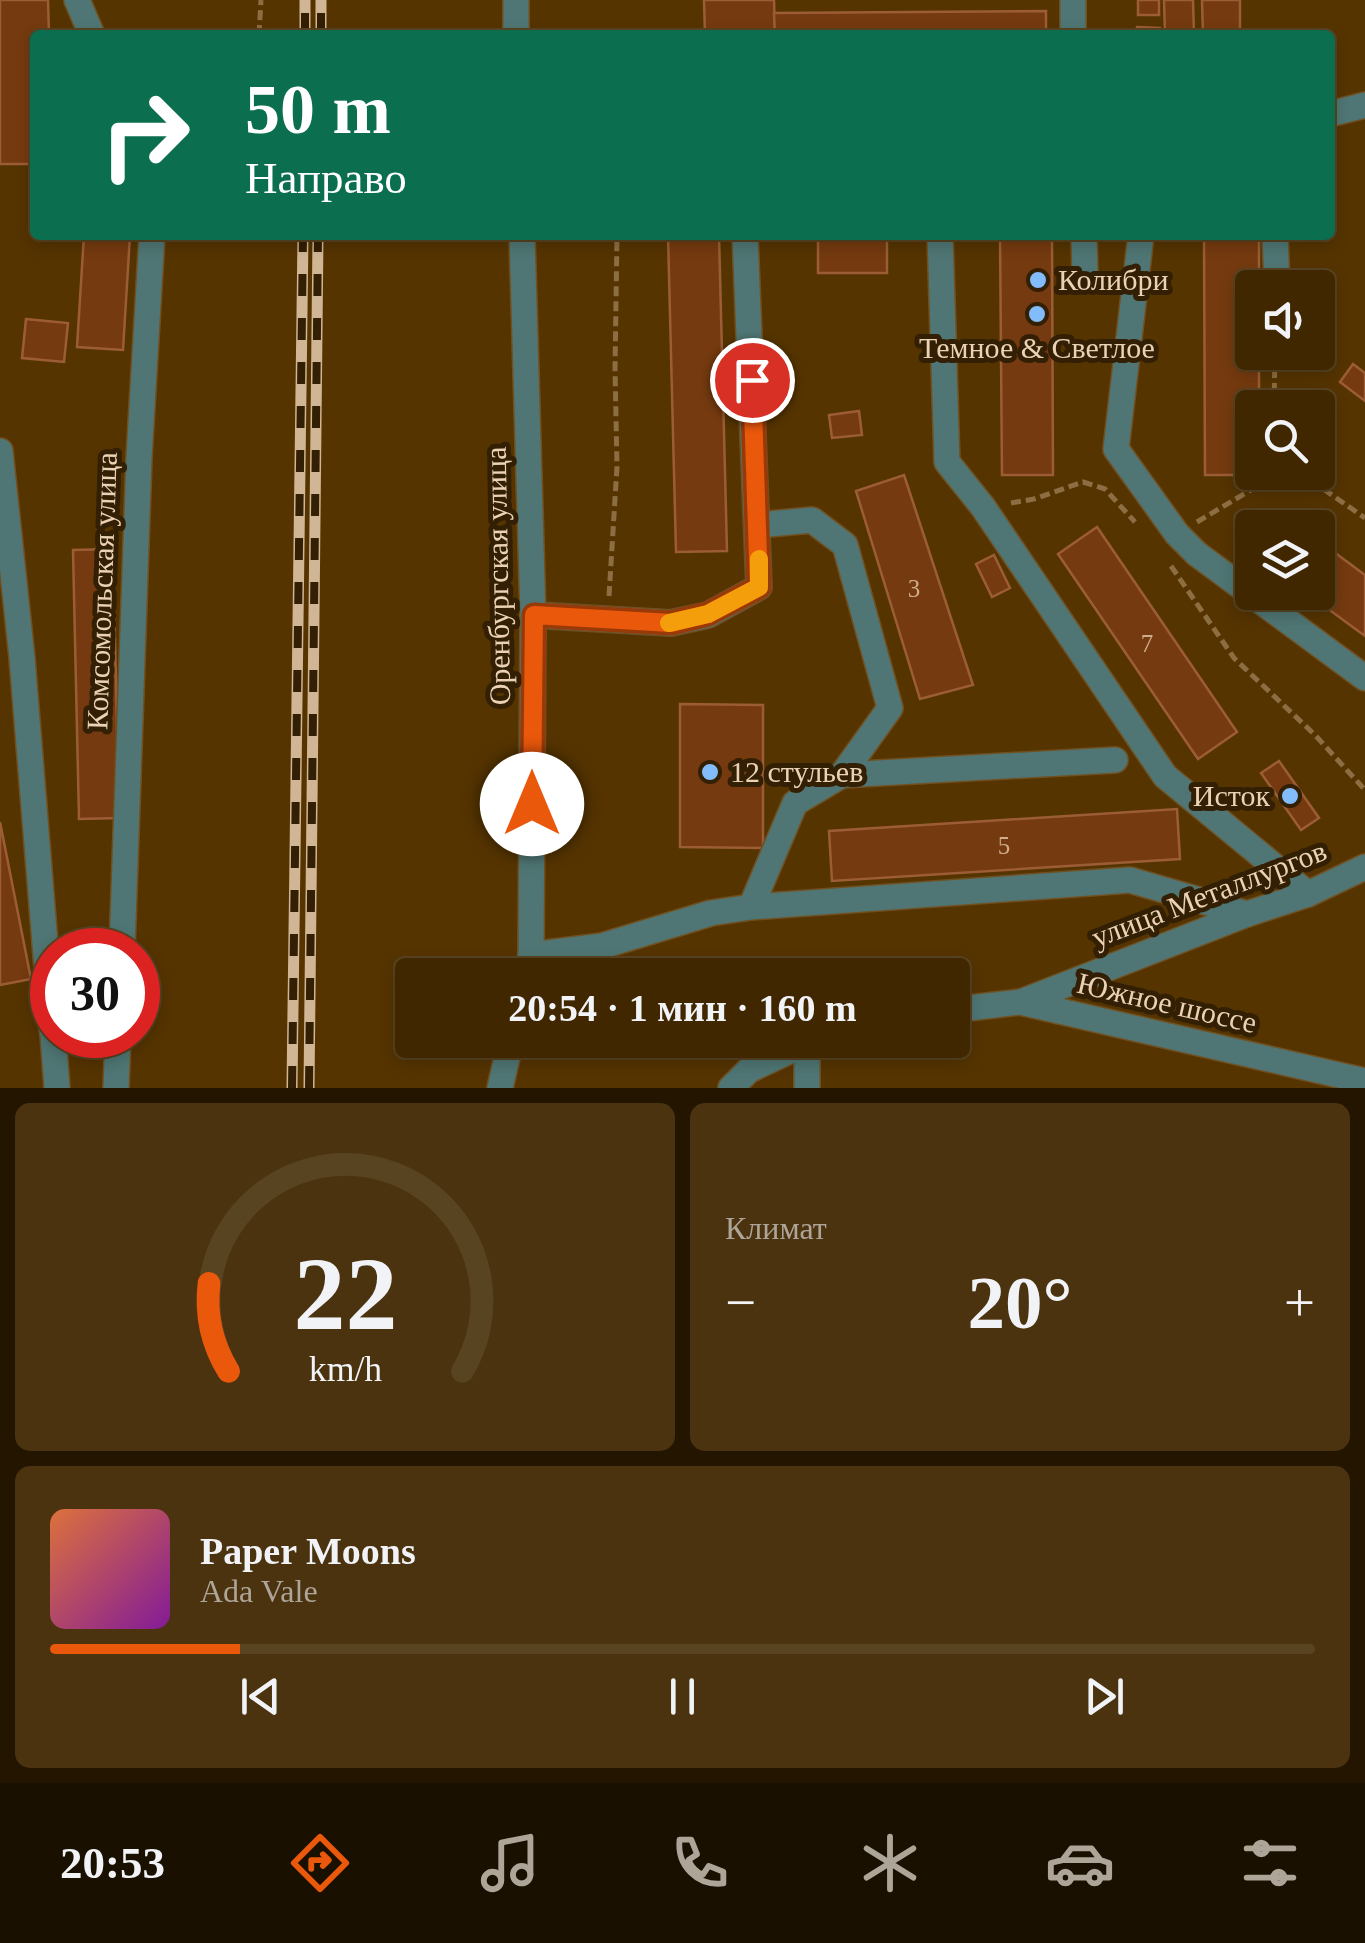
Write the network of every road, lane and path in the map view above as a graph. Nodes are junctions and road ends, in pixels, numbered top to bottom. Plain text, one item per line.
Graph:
1 (77, 0) edge
2 (261, 0) edge
3 (516, 0) edge
4 (1073, 0) edge
5 (90, 30) edge
6 (259, 30) edge
7 (516, 30) edge
8 (1073, 30) edge
9 (1365, 105) edge
10 (1335, 113) edge
11 (152, 240) edge
12 (522, 240) edge
13 (617, 240) edge
14 (746, 240) edge
15 (940, 240) edge
16 (1084, 240) edge
17 (1141, 240) edge
18 (1275, 240) edge
19 (1276, 270) edge
20 (1085, 276) dead end
21 (0, 451) edge
22 (1251, 490) edge
23 (1325, 490) edge
24 (983, 507) junction
25 (1365, 518) edge
26 (758, 525) junction
27 (1138, 526) dead end
28 (1177, 534) junction
29 (1171, 566) dead end
30 (534, 615) junction
31 (607, 618) junction
32 (10, 652) edge
33 (1365, 678) edge
34 (1115, 760) dead end
35 (842, 774) junction
36 (1365, 790) edge
37 (1365, 867) edge
38 (1308, 894) junction
39 (750, 907) junction
40 (1247, 914) junction
41 (41, 928) edge
42 (123, 928) edge
43 (529, 958) edge
44 (556, 958) edge
45 (1020, 1002) junction
46 (970, 1008) edge
47 (55, 1058) edge
48 (117, 1058) edge
49 (507, 1058) edge
50 (775, 1058) edge
51 (809, 1058) edge
52 (1365, 1082) edge
53 (57, 1088) edge
54 (116, 1088) edge
55 (500, 1088) edge
56 (730, 1088) edge
57 (808, 1088) edge

1 - 5 street
2 - 6 path
3 - 7 street
4 - 8 street
9 - 10 street
11 - 42 street, Комсомольская улица
12 - 30 street, Оренбургская улица
13 - 31 path
14 - 26 street
15 - 24 street
16 - 20 street
17 - 28 street
18 - 19 street
21 - 32 street
22 - 28 path
23 - 25 path
24 - 27 path
24 - 38 street
26 - 31 street
26 - 35 street
28 - 33 street
29 - 36 path
30 - 31 street
30 - 43 street, Оренбургская улица
32 - 41 street
34 - 35 street
35 - 39 street
37 - 38 street, улица Металлургов
38 - 40 street, улица Металлургов
39 - 40 street
39 - 44 street
40 - 45 street, улица Металлургов
45 - 46 street, Южное шоссе
45 - 52 street, Южное шоссе
47 - 53 street
48 - 54 street
49 - 55 street
50 - 56 street
51 - 57 street

